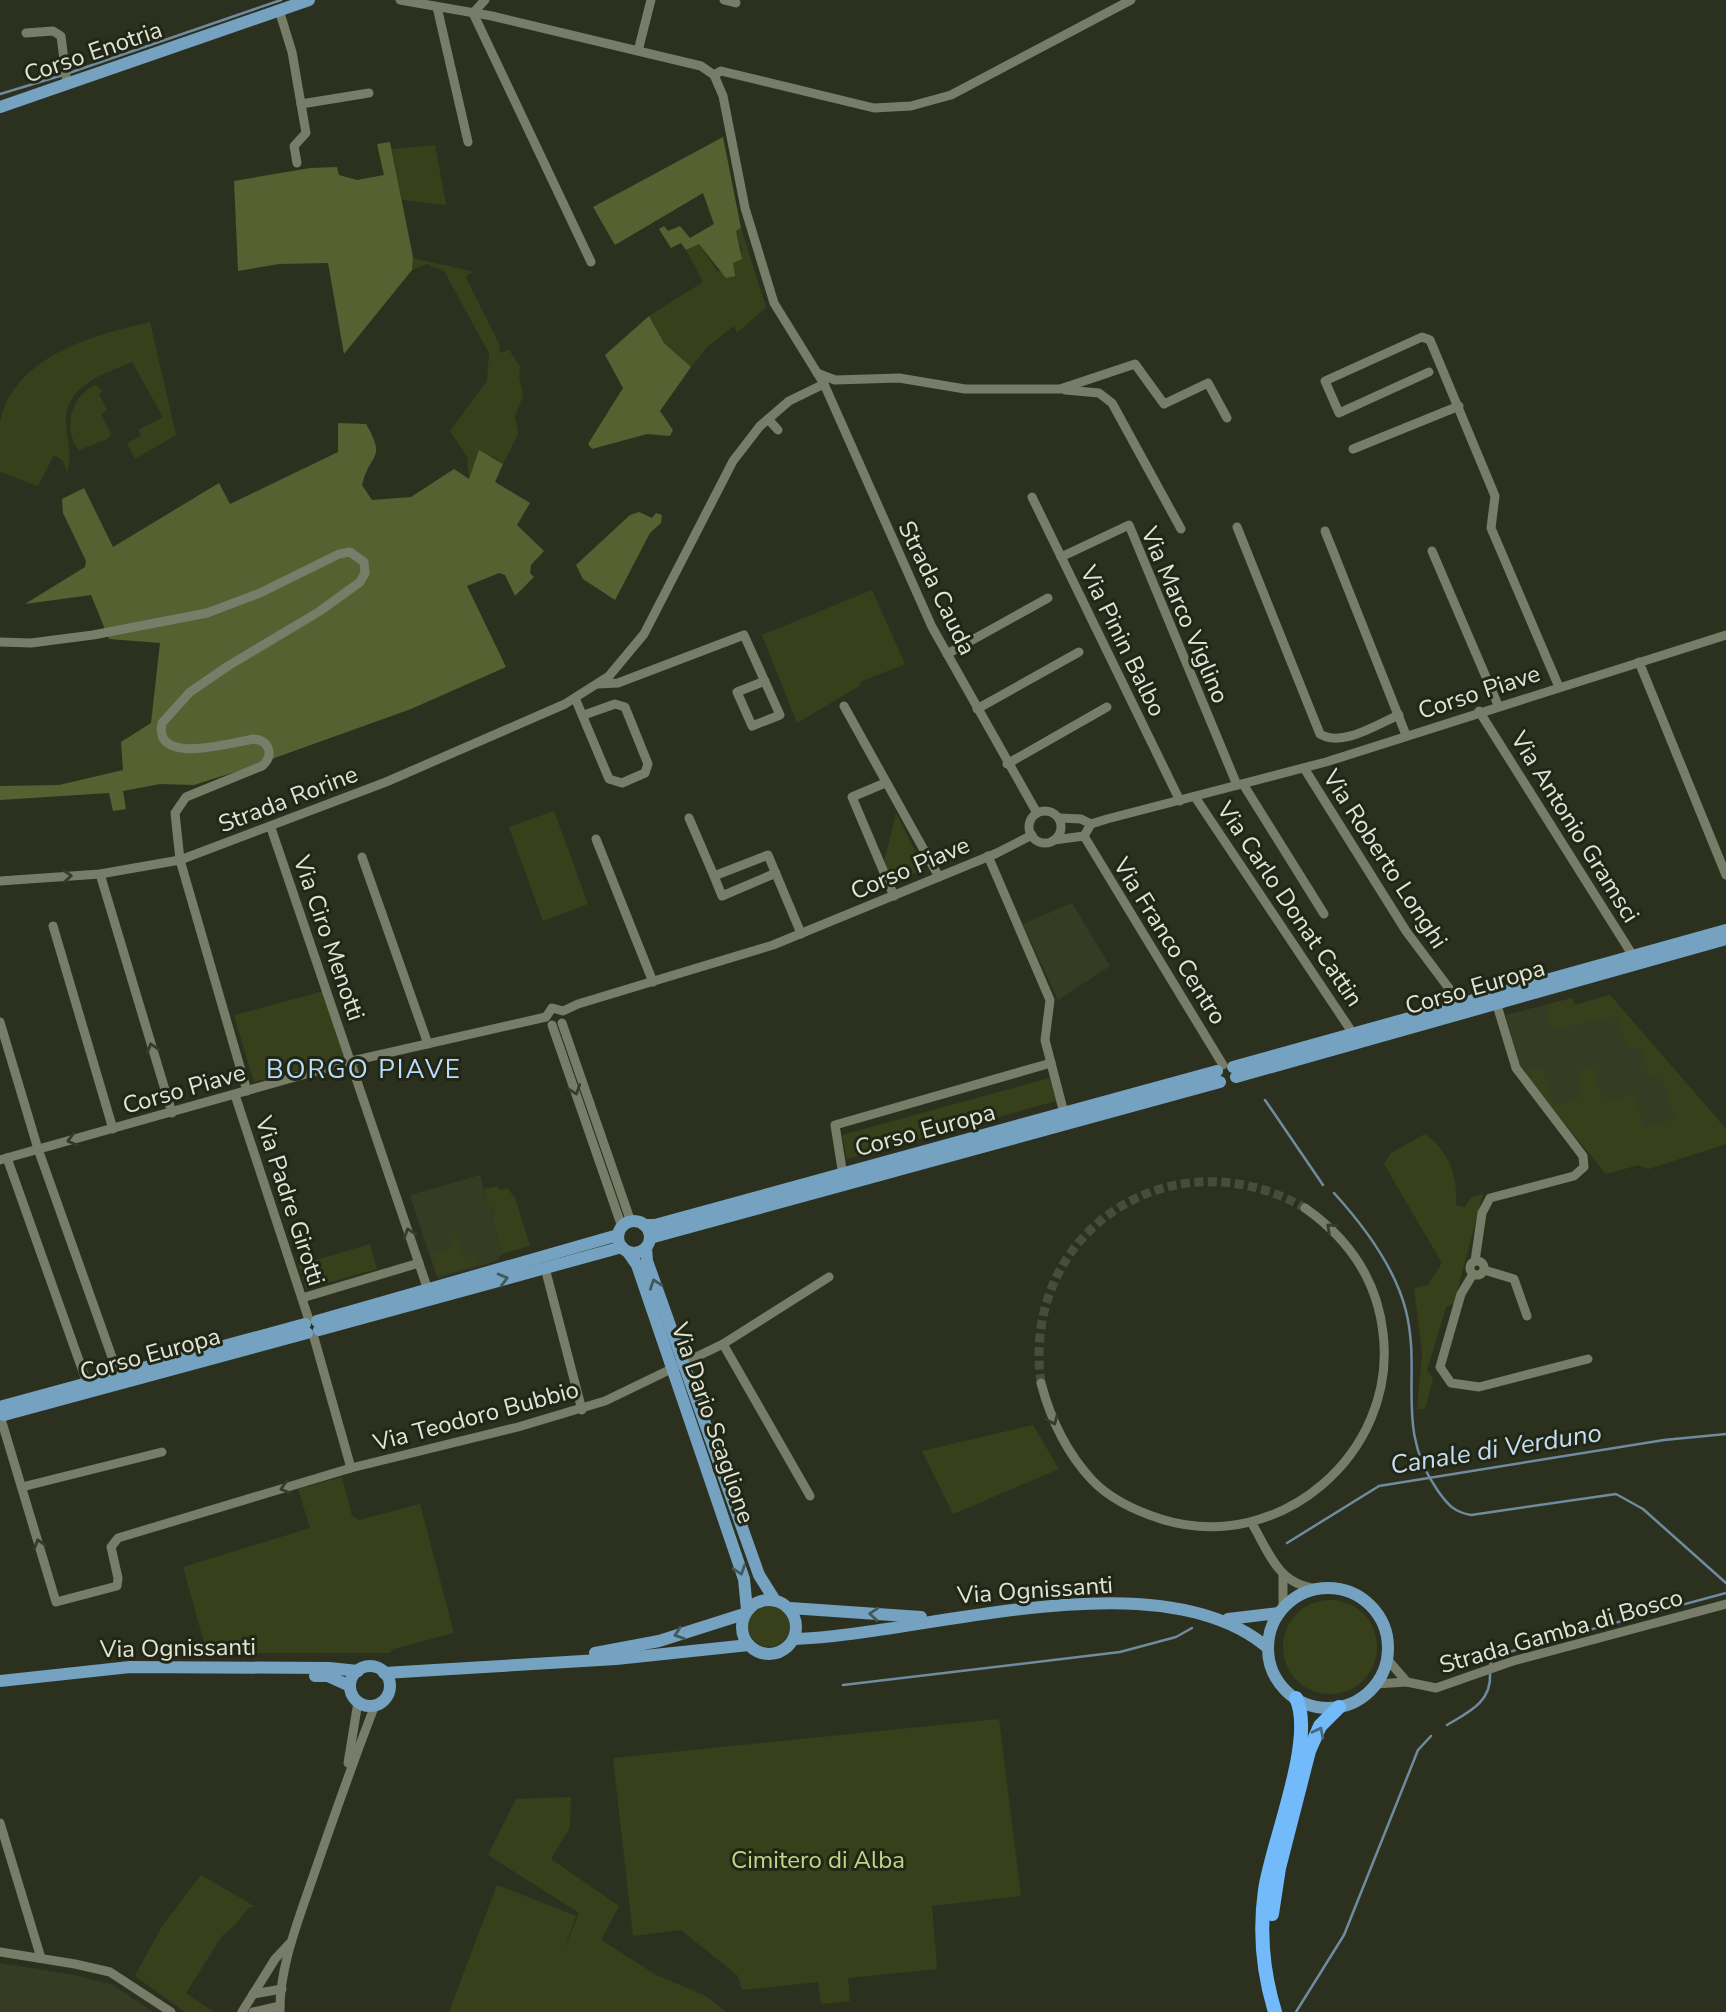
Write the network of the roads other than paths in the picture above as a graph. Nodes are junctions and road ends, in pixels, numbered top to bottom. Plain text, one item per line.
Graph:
1 (309, 0) edge
2 (400, 0) edge
3 (485, 0) edge
4 (651, 0) edge
5 (724, 0) edge
6 (1131, 0) edge
7 (736, 3) dead end
8 (438, 7) junction
9 (279, 10) junction
10 (473, 13) junction
11 (26, 33) dead end
12 (638, 51) junction
13 (714, 75) junction
14 (66, 78) junction
15 (369, 93) dead end
16 (301, 104) junction
17 (0, 107) edge
18 (468, 142) dead end
19 (297, 163) dead end
20 (591, 262) dead end
21 (1429, 372) dead end
22 (817, 373) junction
23 (824, 384) junction
24 (1060, 389) junction
25 (1459, 406) junction
26 (1227, 418) dead end
27 (768, 419) junction
28 (778, 430) dead end
29 (1353, 449) dead end
30 (1032, 497) dead end
31 (1237, 527) dead end
32 (1181, 529) dead end
33 (1325, 531) dead end
34 (1432, 551) dead end
35 (1061, 557) junction
36 (1048, 598) dead end
37 (1726, 635) edge
38 (0, 642) edge
39 (1079, 652) dead end
40 (947, 654) junction
41 (1639, 662) junction
42 (765, 681) junction
43 (598, 684) junction
44 (1559, 687) junction
45 (575, 698) junction
46 (1499, 705) junction
47 (845, 706) dead end
48 (1107, 706) dead end
49 (977, 709) junction
50 (1479, 711) junction
51 (584, 715) junction
52 (1399, 715) junction
53 (1406, 735) junction
54 (1007, 764) junction
55 (1304, 768) junction
56 (885, 783) junction
57 (1240, 784) junction
58 (1195, 797) junction
59 (1180, 801) junction
60 (1037, 813) junction
61 (689, 818) dead end
62 (1059, 818) junction
63 (1091, 824) junction
64 (271, 828) junction
65 (1032, 835) junction
66 (1084, 836) junction
67 (596, 839) dead end
68 (1054, 840) junction
69 (988, 856) junction
70 (362, 857) dead end
71 (180, 860) junction
72 (776, 873) junction
73 (100, 874) junction
74 (1726, 875) edge
75 (714, 876) junction
76 (939, 877) junction
77 (0, 881) edge
78 (894, 896) junction
79 (1324, 914) dead end
80 (53, 926) dead end
81 (1726, 930) edge
82 (801, 933) junction
83 (1726, 939) edge
84 (1635, 959) junction
85 (653, 982) junction
86 (1496, 1002) junction
87 (1460, 1003) junction
88 (562, 1011) junction
89 (0, 1021) edge
90 (553, 1022) junction
91 (1352, 1032) junction
92 (428, 1044) junction
93 (352, 1061) junction
94 (1051, 1063) junction
95 (1226, 1072) junction
96 (247, 1091) junction
97 (234, 1095) junction
98 (172, 1113) junction
99 (1065, 1113) junction
100 (113, 1129) junction
101 (38, 1149) junction
102 (4, 1159) edge
103 (842, 1169) dead end
104 (1305, 1208) tunnel mouth
105 (628, 1235) junction
106 (648, 1243) junction
107 (1475, 1262) junction
108 (419, 1263) junction
109 (545, 1268) junction
110 (1484, 1270) junction
111 (1473, 1274) junction
112 (829, 1277) dead end
113 (430, 1293) junction
114 (302, 1298) junction
115 (1527, 1316) dead end
116 (312, 1327) junction
117 (723, 1345) junction
118 (1588, 1359) dead end
119 (678, 1367) junction
120 (118, 1374) junction
121 (87, 1383) junction
122 (1041, 1384) tunnel mouth
123 (582, 1410) junction
124 (1, 1413) edge
125 (162, 1452) dead end
126 (351, 1468) junction
127 (22, 1487) junction
128 (810, 1496) dead end
129 (1251, 1522) junction
130 (1283, 1575) junction
131 (1322, 1589) junction
132 (774, 1599) junction
133 (1726, 1604) edge
134 (790, 1608) junction
135 (1281, 1611) junction
136 (745, 1612) junction
137 (943, 1618) junction
138 (1214, 1618) junction
139 (794, 1639) junction
140 (748, 1645) junction
141 (1268, 1648) junction
142 (560, 1660) junction
143 (1387, 1660) junction
144 (358, 1671) junction
145 (440, 1671) junction
146 (384, 1673) junction
147 (0, 1681) edge
148 (1406, 1682) junction
149 (1376, 1684) junction
150 (390, 1685) junction
151 (350, 1686) junction
152 (0, 1688) edge
153 (1296, 1698) junction
154 (358, 1702) junction
155 (375, 1705) junction
156 (1339, 1707) junction
157 (346, 1778) junction
158 (0, 1824) edge
159 (293, 1939) junction
160 (0, 1952) edge
161 (41, 1958) junction
162 (282, 1989) junction
163 (253, 1994) junction
164 (280, 2009) edge
165 (171, 2012) edge
166 (242, 2012) edge
167 (253, 2012) edge
168 (1275, 2012) edge
169 (1284, 2012) edge

1 - 9 main road, Corso Enotria
2 - 8 street
3 - 10 street
4 - 12 street
5 - 7 street
6 - 13 street
8 - 10 street
8 - 18 street
9 - 14 main road, Corso Enotria
9 - 16 street
10 - 12 street
10 - 20 street
11 - 14 street
12 - 13 street
13 - 22 street, Strada Cauda
14 - 17 main road, Corso Enotria
15 - 16 street
16 - 19 street
21 - 25 street
22 - 23 street, Strada Cauda
22 - 24 street
23 - 27 street, Strada Rorine
23 - 40 street, Strada Cauda
24 - 26 street
24 - 32 street
25 - 29 street
25 - 44 street
27 - 28 street
27 - 43 street, Strada Rorine
30 - 35 street, Via Pinin Balbo
31 - 52 street
33 - 52 street
34 - 46 street
35 - 57 street, Via Marco Viglino
35 - 59 street, Via Pinin Balbo
36 - 40 street
37 - 41 street, Corso Piave
38 - 71 street
39 - 49 street
40 - 49 street, Strada Cauda
41 - 44 street, Corso Piave
41 - 74 street
42 - 42 street
42 - 43 street
43 - 45 street, Strada Rorine
44 - 46 street, Corso Piave
45 - 51 street
45 - 64 street, Strada Rorine
46 - 50 street, Corso Piave
47 - 56 street
48 - 54 street
49 - 54 street, Strada Cauda
50 - 53 street, Corso Piave
50 - 84 street, Via Antonio Gramsci
51 - 51 street
52 - 53 street
53 - 55 street, Corso Piave
54 - 60 street, Strada Cauda
55 - 57 street, Corso Piave
55 - 87 street, Via Roberto Longhi
56 - 76 street
56 - 78 street
57 - 58 street, Corso Piave
57 - 79 street
58 - 59 street, Corso Piave
58 - 91 street, Via Carlo Donat Cattin
59 - 63 street, Corso Piave
60 - 62 street
60 - 65 street
61 - 75 street
62 - 63 street, Corso Piave
62 - 68 street
63 - 66 street
64 - 71 street, Strada Rorine
64 - 93 street, Via Ciro Menotti
65 - 68 street
65 - 69 street, Corso Piave
66 - 68 street
66 - 95 street, Via Franco Centro
67 - 85 street
69 - 76 street, Corso Piave
69 - 94 street
70 - 92 street
71 - 73 street, Strada Rorine
71 - 96 street
72 - 75 street
72 - 75 street
72 - 82 street
77 -> 73 street, Strada Rorine
98 -> 73 street
76 - 78 street, Corso Piave
78 - 82 street, Corso Piave
80 - 100 street, Corso Piave
81 - 84 main road, Corso Europa
82 - 85 street, Corso Piave
83 - 84 main road, Corso Europa
84 - 86 main road, Corso Europa
84 - 87 main road, Corso Europa
85 - 88 street, Corso Piave
86 - 95 main road, Corso Europa
86 - 107 street
87 - 91 main road, Corso Europa
88 - 90 street
88 - 90 street, Corso Piave
89 - 101 street
90 - 92 street, Corso Piave
90 - 105 street, Via Dario Scaglione
91 - 95 main road, Corso Europa
92 - 93 street, Corso Piave
93 - 96 street, Corso Piave
108 -> 93 street, Via Ciro Menotti
94 - 99 street
94 - 103 street, Corso Europa
95 - 99 main road, Corso Europa
95 - 106 main road, Corso Europa
96 - 97 street, Corso Piave
97 - 98 street, Corso Piave
97 - 114 street, Via Padre Girotti
98 - 100 street, Corso Piave
99 - 105 main road, Corso Europa
100 -> 101 street, Corso Piave
101 - 102 street, Corso Piave
101 - 120 street
102 - 121 street
129 -> 104 street
105 - 106 main road, Via Dario Scaglione
105 - 106 main road, Corso Europa
105 - 109 main road, Corso Europa
105 - 113 main road, Corso Europa
105 - 119 main road, Via Dario Scaglione
119 -> 106 main road, Via Dario Scaglione
107 - 110 street
107 - 111 street
108 - 113 street, Via Ciro Menotti
108 - 114 street
113 -> 109 main road, Corso Europa
109 - 123 street
110 - 111 street
110 - 115 street
111 - 118 street
112 - 117 street, Via Teodoro Bubbio
113 - 116 main road, Corso Europa
114 - 116 street, Via Padre Girotti
116 - 120 main road, Corso Europa
116 - 124 main road, Corso Europa
116 - 126 street, Via Padre Girotti
117 - 119 street, Via Teodoro Bubbio
117 - 128 street
119 - 123 street, Via Teodoro Bubbio
119 - 132 main road, Via Dario Scaglione
119 -> 136 main road, Via Dario Scaglione
120 - 121 main road, Corso Europa
121 - 124 main road, Corso Europa
122 -> 129 street
123 - 126 street, Via Teodoro Bubbio
124 - 127 street
125 - 127 street
126 -> 127 street, Via Teodoro Bubbio
129 - 130 street
130 - 131 street
130 - 135 street
131 - 135 main road
131 - 143 main road
132 - 134 main road
132 - 136 main road
133 - 148 street, Strada Gamba di Bosco
137 -> 134 main road, Via Ognissanti
134 - 139 main road
135 - 138 main road, Via Ognissanti
135 - 141 main road
136 - 140 main road
136 -> 142 main road
137 - 138 main road, Via Ognissanti
137 - 139 main road, Via Ognissanti
138 - 141 main road, Via Ognissanti
139 - 140 main road
140 - 142 main road
141 - 153 main road
142 - 145 main road
143 - 148 street, Strada Gamba di Bosco
143 - 149 main road
144 - 146 main road
144 - 147 main road, Via Ognissanti
144 - 151 main road
145 - 146 main road
145 - 150 main road
146 - 150 main road
148 - 149 street, Strada Gamba di Bosco
149 - 156 main road
150 - 155 main road
151 - 152 main road, Via Ognissanti
151 - 154 main road
153 - 156 main road
153 - 168 highway
154 - 155 main road
154 - 157 street
155 - 157 street
169 -> 156 highway
157 - 159 street
158 - 161 street
159 - 162 street
159 - 163 street
160 - 161 street
161 - 165 street
162 - 163 street
162 - 164 street
163 - 166 street
164 - 167 street

